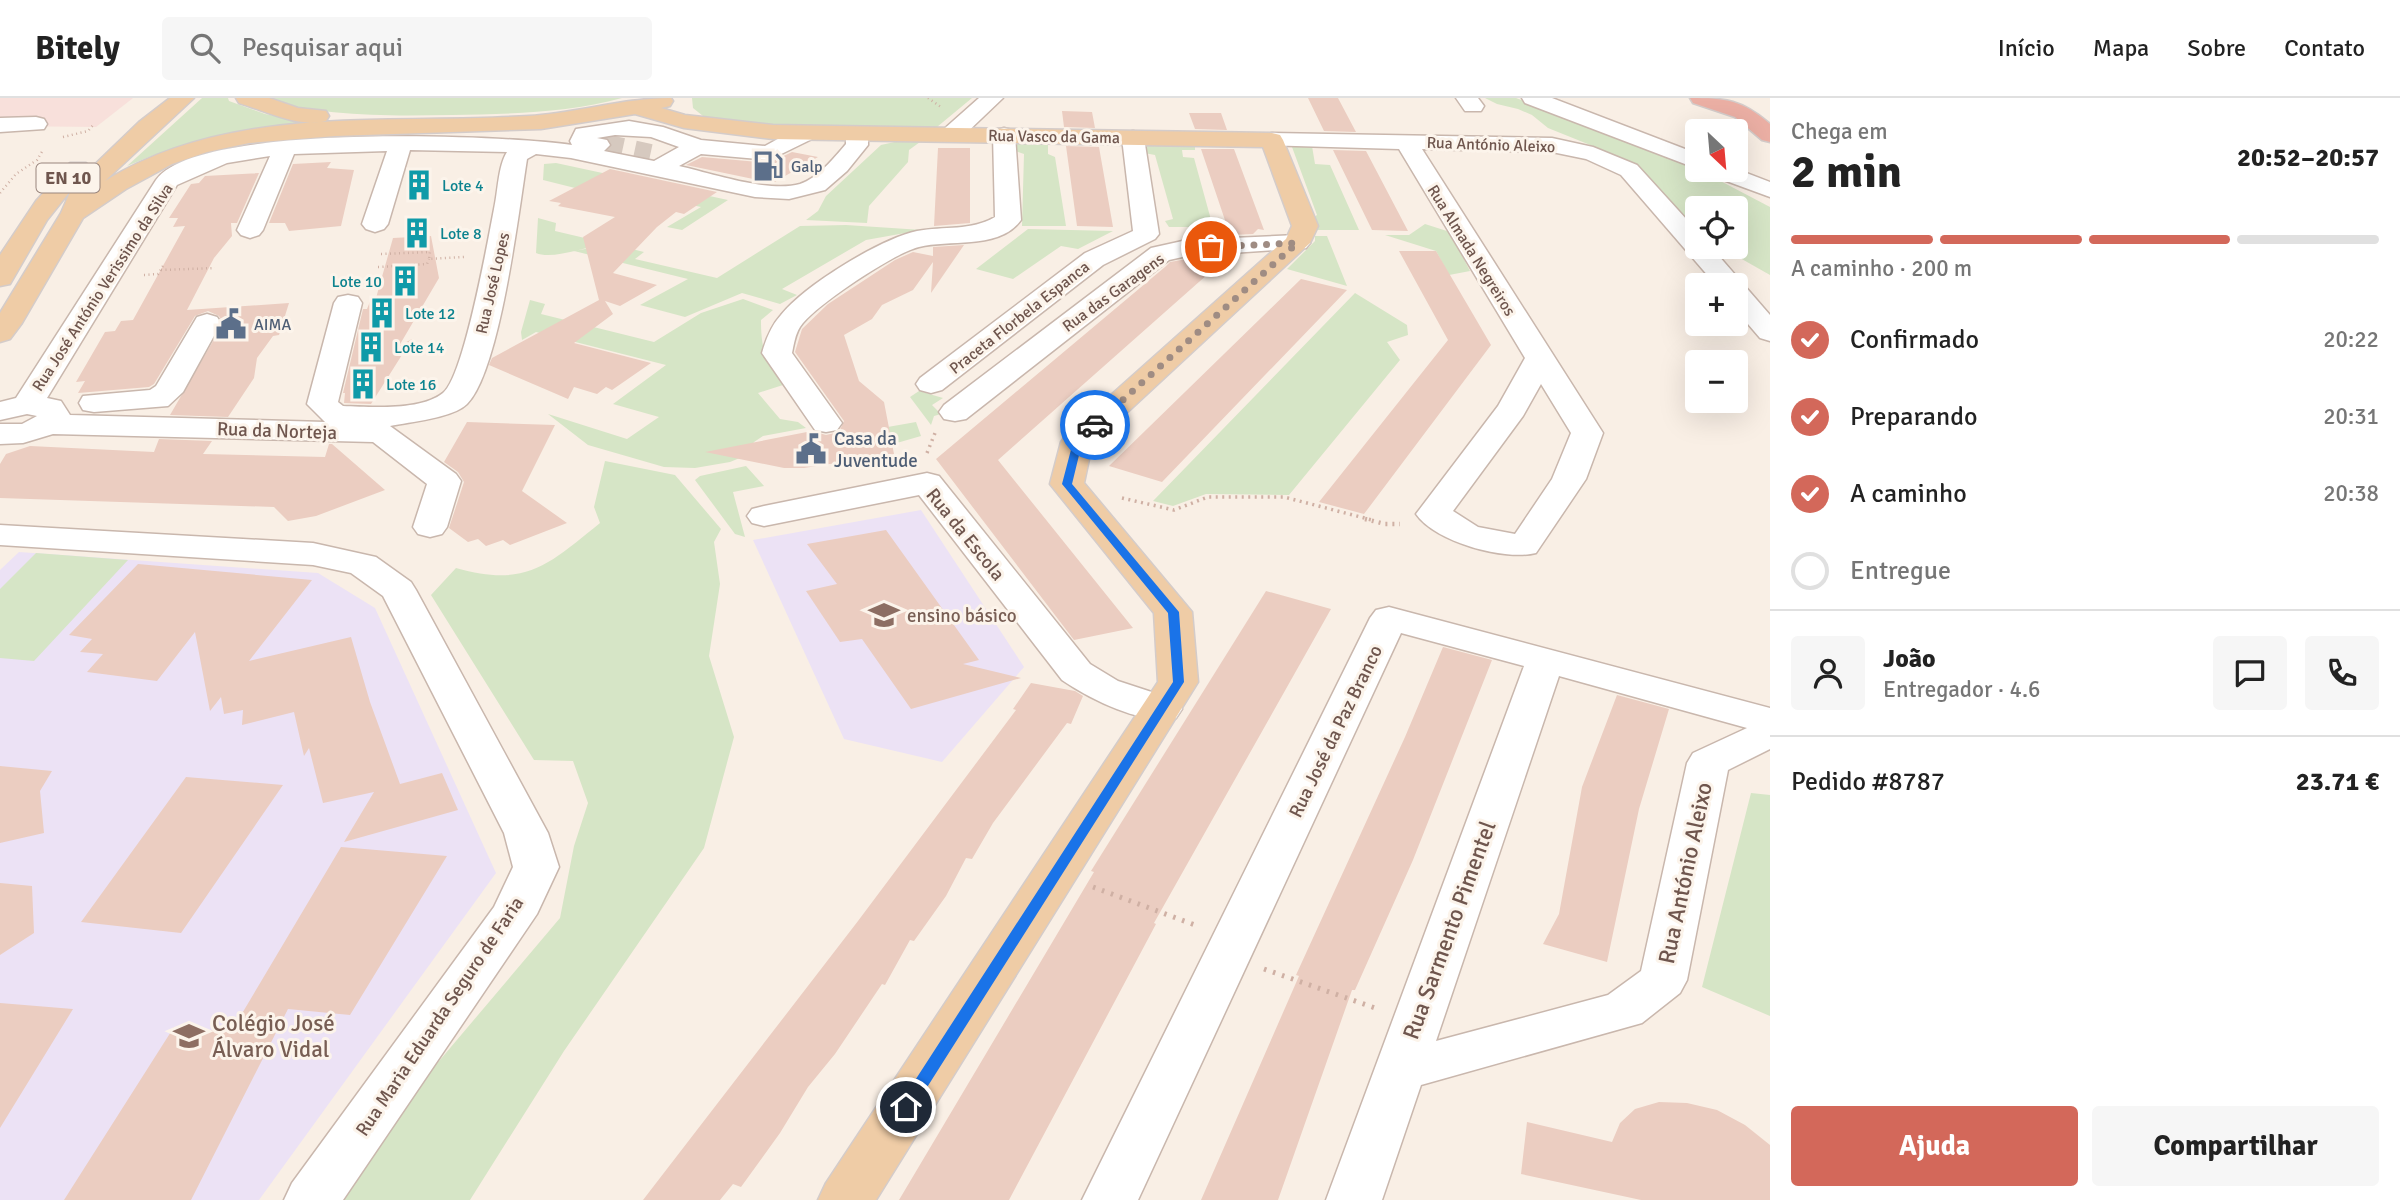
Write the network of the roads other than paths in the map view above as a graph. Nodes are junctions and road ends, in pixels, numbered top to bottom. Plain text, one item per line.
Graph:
1 (159, 98) edge
2 (183, 98) edge
3 (247, 98) edge
4 (672, 98) edge
5 (680, 98) edge
6 (992, 98) edge
7 (1533, 98) edge
8 (1702, 98) edge
9 (643, 101) edge
10 (1739, 105) edge
11 (705, 122) junction
12 (36, 124) dead end
13 (0, 125) edge
14 (804, 134) junction
15 (857, 134) junction
16 (952, 134) junction
17 (1004, 135) junction
18 (1770, 135) edge
19 (1133, 138) junction
20 (1272, 140) junction
21 (1405, 141) junction
22 (401, 144) junction
23 (599, 145) dead end
24 (534, 146) junction
25 (697, 147) junction
26 (285, 148) junction
27 (1685, 157) edge
28 (660, 161) junction
29 (1748, 182) edge
30 (1770, 190) edge
31 (72, 213) junction
32 (375, 224) dead end
33 (250, 230) dead end
34 (1297, 243) junction
35 (1719, 273) edge
36 (0, 278) edge
37 (348, 303) dead end
38 (1748, 307) edge
39 (207, 323) dead end
40 (1770, 332) edge
41 (0, 333) edge
42 (1540, 358) junction
43 (931, 384) dead end
44 (955, 412) road end
45 (18, 422) edge
46 (826, 423) dead end
47 (764, 516) dead end
48 (430, 527) dead end
49 (0, 535) edge
50 (1545, 661) junction
51 (1162, 709) junction
52 (1770, 721) edge
53 (1770, 733) edge
54 (1399, 1071) junction
55 (312, 1200) edge
56 (846, 1200) edge
57 (1110, 1200) edge
58 (1354, 1200) edge

1 - 36 main road, EN 10
2 - 31 main road, EN 10
3 - 9 main road
4 - 9 main road
5 - 11 main road
6 - 16 street
7 - 27 street
8 - 10 highway
9 - 11 main road, Rua Vasco da Gama
9 - 31 main road
10 - 18 highway
11 - 14 main road, Rua Vasco da Gama
12 - 13 street
14 - 15 main road, Rua Vasco da Gama
14 - 25 street
15 - 16 main road, Rua Vasco da Gama
15 - 28 street, Rua José António Verissimo da Silva
16 - 17 main road, Rua Vasco da Gama
17 - 19 main road, Rua Vasco da Gama
17 - 46 street
19 - 20 main road, Rua Vasco da Gama
19 - 43 street, Praceta Florbela Espanca
20 - 21 street, Rua Vasco da Gama
20 - 34 main road
21 - 35 street, Rua António Aleixo
21 - 42 street, Rua Almada Negreiros
22 - 24 street, Rua José António Verissimo da Silva
22 - 26 street, Rua José António Verissimo da Silva
22 - 32 street
23 - 25 street
24 - 28 street, Rua José António Verissimo da Silva
24 - 37 street, Rua José Lopes
25 - 28 street
26 - 33 street
26 - 45 street, Rua José António Verissimo da Silva
29 - 30 street
31 - 41 main road, EN 10
34 - 44 street, Rua das Garagens
34 - 51 main road
38 - 40 street
39 - 45 street
42 - 42 street, Rua Almada Negreiros
45 - 48 street, Rua da Norteja
47 - 51 street, Rua da Escola
49 - 55 street, Rua Maria Eduarda Seguro de Faria
50 - 52 street, Rua José da Paz Branco
50 - 54 street, Rua Sarmento Pimentel
50 - 57 street, Rua José da Paz Branco
51 - 56 main road
53 - 54 street, Rua António Aleixo
54 - 58 street, Rua Sarmento Pimentel

